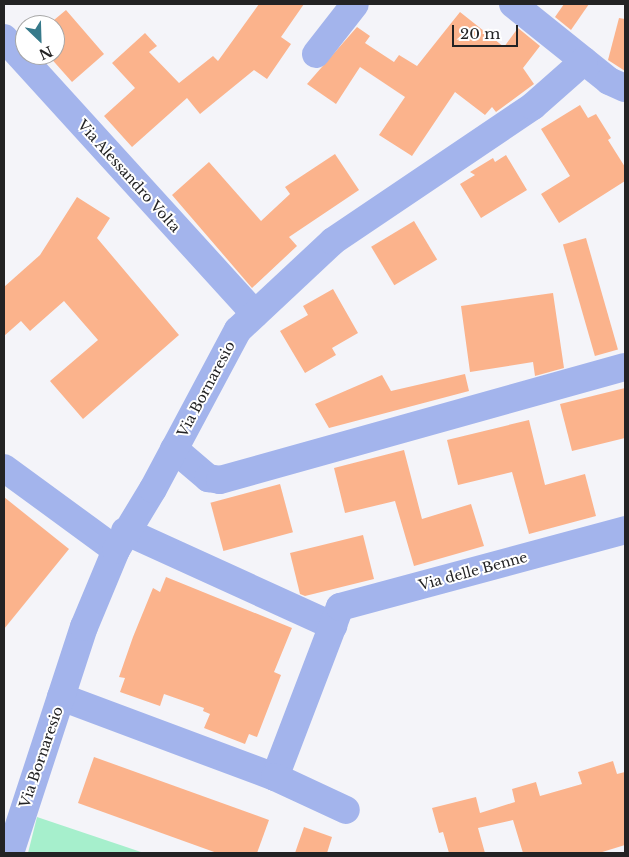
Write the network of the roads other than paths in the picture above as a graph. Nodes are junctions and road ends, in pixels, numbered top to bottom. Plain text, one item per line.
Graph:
1 (355, 4) edge
2 (513, 4) edge
3 (4, 38) edge
4 (316, 54) dead end
5 (584, 61) junction
6 (625, 88) edge
7 (255, 314) junction
8 (625, 367) edge
9 (174, 449) junction
10 (4, 468) edge
11 (625, 530) edge
12 (120, 540) junction
13 (333, 626) junction
14 (61, 697) junction
15 (275, 777) junction
16 (346, 810) dead end
17 (10, 853) edge

1 - 4 street
2 - 5 street
3 - 7 street, Via Alessandro Volta
5 - 6 street
5 - 7 street, Via Bornaresio
7 - 9 street, Via Bornaresio
8 - 9 street
9 - 12 street, Via Bornaresio
10 - 12 street
11 - 13 street, Via delle Benne
12 - 13 street
12 - 14 street, Via Bornaresio
13 - 15 street, Via delle Benne
14 - 15 street
14 - 17 street, Via Bornaresio
15 - 16 street

